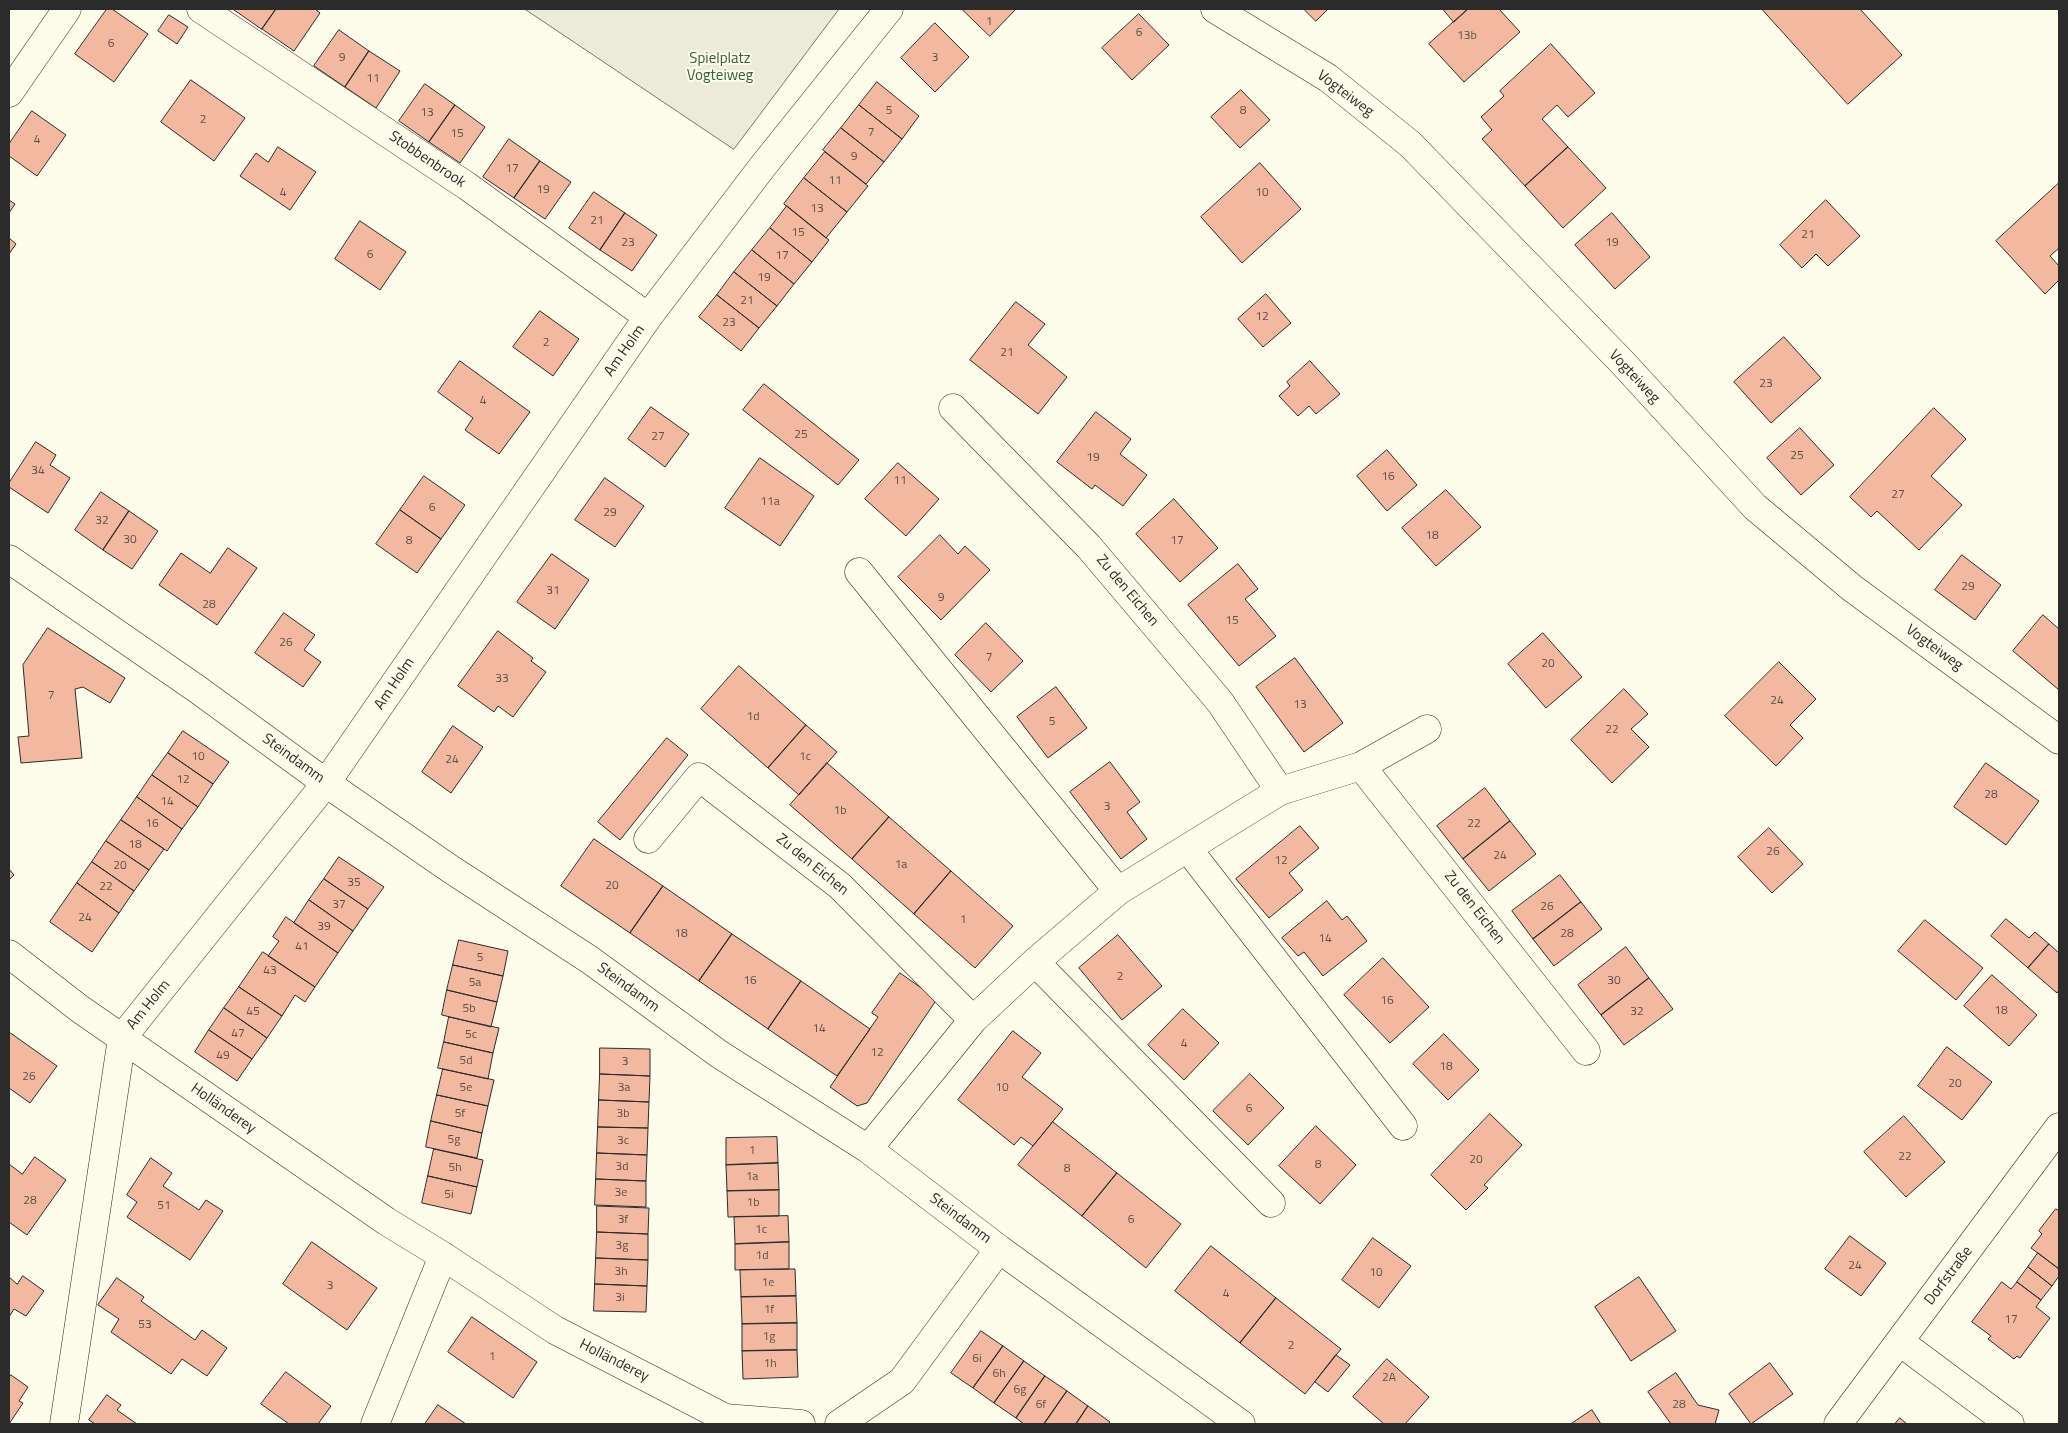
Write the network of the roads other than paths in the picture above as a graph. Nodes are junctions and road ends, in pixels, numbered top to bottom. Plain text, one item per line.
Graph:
1 (67, 9) edge
2 (201, 9) edge
3 (890, 9) edge
4 (1215, 9) edge
5 (9, 93) edge
6 (648, 317) junction
7 (953, 408) dead end
8 (9, 560) edge
9 (859, 572) dead end
10 (1427, 729) dead end
11 (2059, 740) edge
12 (1361, 766) junction
13 (326, 784) junction
14 (1280, 791) junction
15 (648, 839) dead end
16 (1188, 849) junction
17 (1118, 891) junction
18 (9, 954) edge
19 (1035, 962) junction
20 (973, 1020) junction
21 (122, 1038) junction
22 (1586, 1051) dead end
23 (1404, 1126) dead end
24 (2059, 1127) edge
25 (868, 1149) junction
26 (1271, 1203) dead end
27 (999, 1249) junction
28 (443, 1256) junction
29 (1900, 1342) junction
30 (64, 1424) edge
31 (375, 1424) edge
32 (801, 1424) edge
33 (839, 1424) edge
34 (1241, 1424) edge
35 (1838, 1424) edge
36 (2010, 1424) edge

1 - 5 street
2 - 6 street, Stobbenbrook
3 - 6 street, Am Holm
4 - 11 street, Vogteiweg
6 - 13 street, Am Holm
7 - 14 street, Zu den Eichen
8 - 13 street, Steindamm
9 - 17 street
10 - 12 street
12 - 14 street
12 - 22 street, Zu den Eichen
13 - 21 street, Am Holm
13 - 25 street, Steindamm
14 - 16 street
15 - 20 street, Zu den Eichen
16 - 17 street
16 - 23 street
17 - 19 street
18 - 21 street, Holländerey
19 - 20 street
19 - 26 street
20 - 25 street
21 - 28 street, Holländerey
21 - 30 street, Am Holm
24 - 29 street, Dorfstraße
25 - 27 street, Steindamm
27 - 33 street
27 - 34 street, Steindamm
28 - 31 street
28 - 32 street, Holländerey
29 - 35 street, Dorfstraße
29 - 36 street

